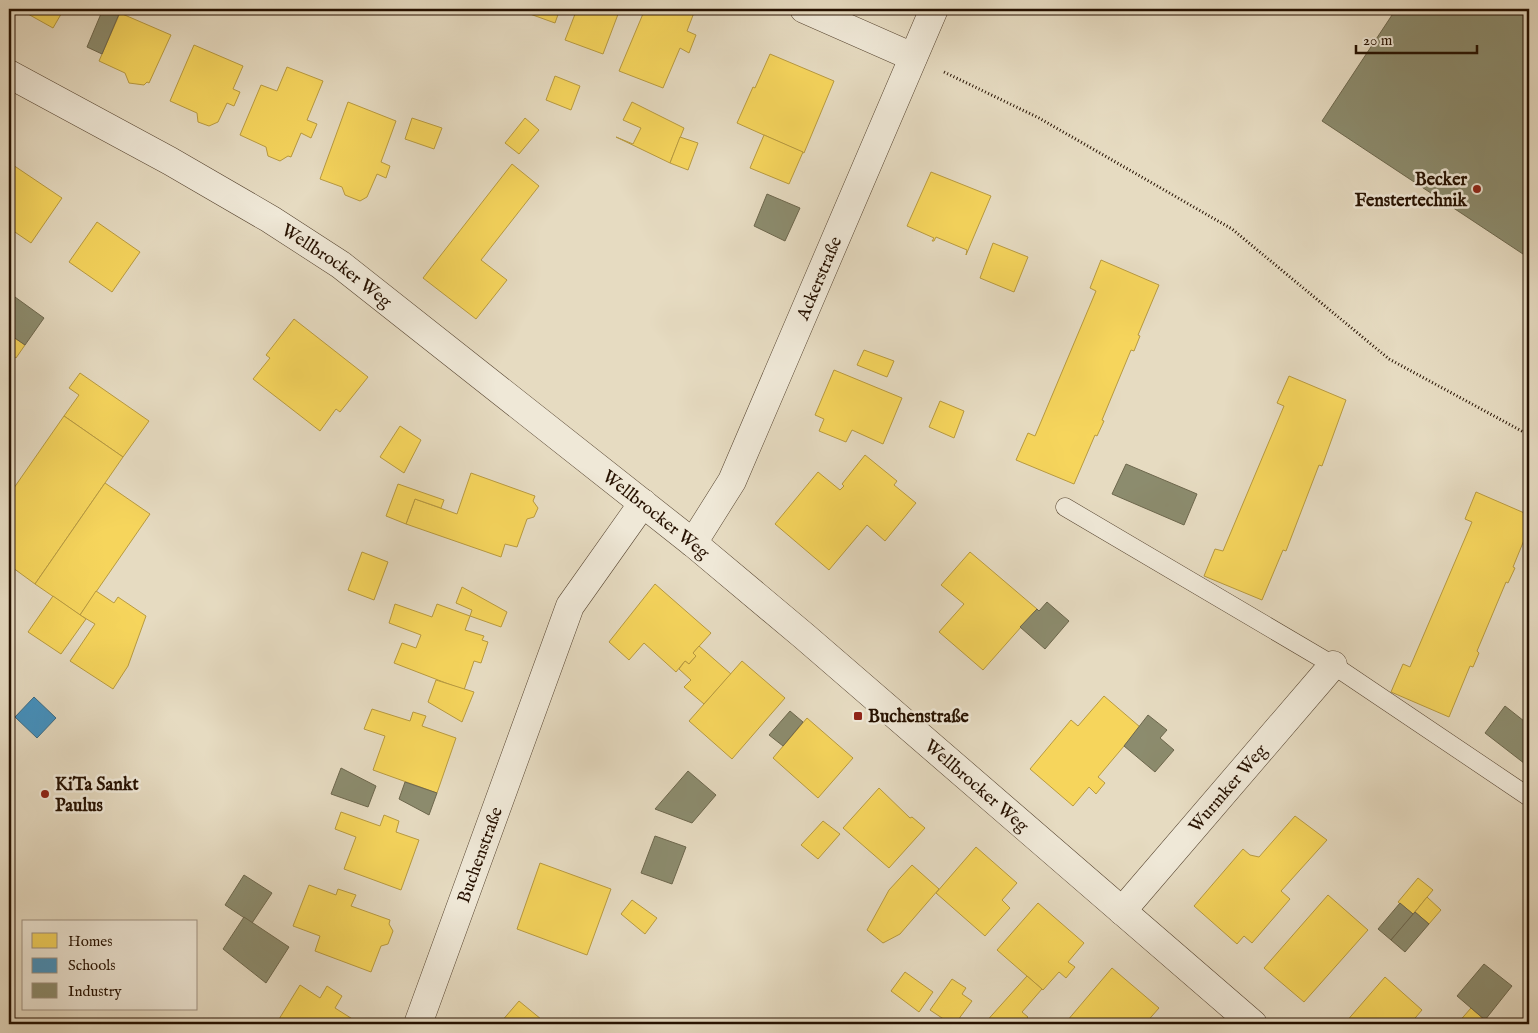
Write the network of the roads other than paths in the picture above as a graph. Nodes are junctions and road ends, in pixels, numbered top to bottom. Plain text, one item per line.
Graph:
1 (804, 9) edge
2 (934, 9) edge
3 (913, 57) junction
4 (9, 74) edge
5 (643, 503) junction
6 (1065, 507) dead end
7 (693, 543) junction
8 (1333, 665) junction
9 (1529, 797) edge
10 (1122, 911) junction
11 (418, 1024) edge
12 (1252, 1024) edge

1 - 3 street
2 - 3 street, Ackerstraße
3 - 7 street, Ackerstraße
4 - 5 street, Wellbrocker Weg
5 - 7 street, Wellbrocker Weg
5 - 11 street, Buchenstraße
6 - 8 lane
7 - 10 street, Wellbrocker Weg
8 - 9 lane
8 - 10 street, Wurmker Weg
10 - 12 street, Wellbrocker Weg

